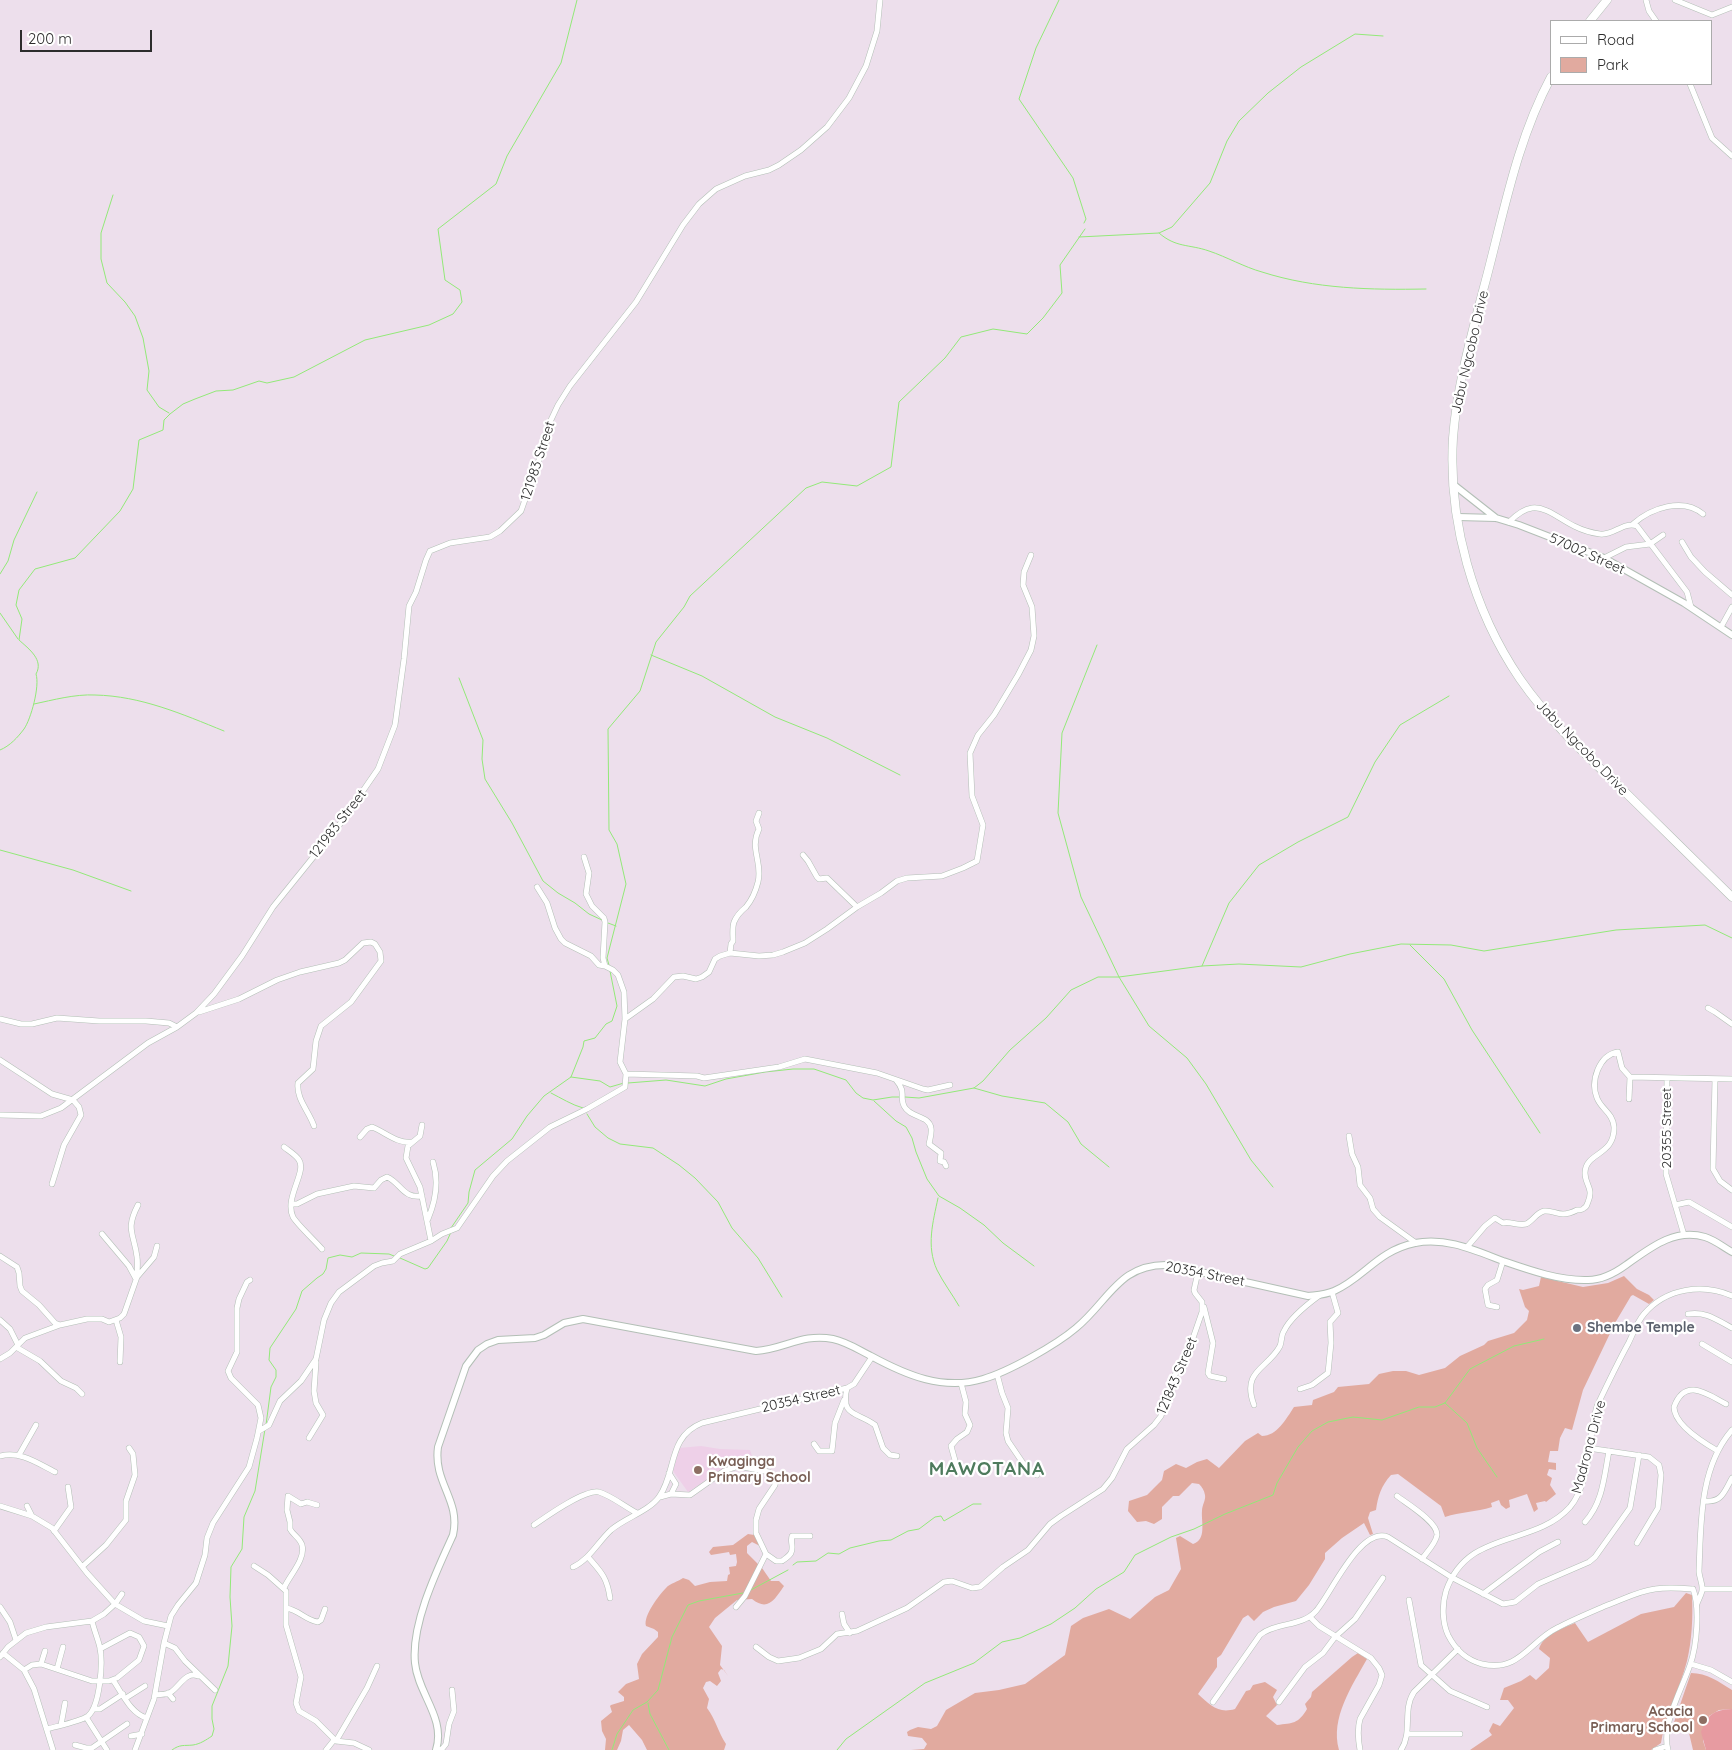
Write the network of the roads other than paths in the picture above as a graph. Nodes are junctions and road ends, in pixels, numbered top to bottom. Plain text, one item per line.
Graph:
1 (880, 0) edge
2 (1607, 0) edge
3 (1646, 0) edge
4 (1675, 0) edge
5 (1732, 7) edge
6 (1591, 20) edge
7 (1655, 20) edge
8 (1550, 79) edge
9 (1690, 85) edge
10 (1732, 156) edge
11 (1454, 485) junction
12 (1703, 514) dead end
13 (1458, 517) junction
14 (1496, 518) junction
15 (1509, 522) junction
16 (1633, 524) junction
17 (1663, 535) dead end
18 (1682, 542) dead end
19 (1650, 544) junction
20 (1031, 555) dead end
21 (1604, 558) junction
22 (1732, 595) edge
23 (1691, 607) junction
24 (1732, 607) edge
25 (1721, 627) junction
26 (1732, 635) edge
27 (759, 814) dead end
28 (803, 855) dead end
29 (584, 857) dead end
30 (537, 887) dead end
31 (1732, 897) edge
32 (856, 907) junction
33 (730, 954) junction
34 (609, 968) junction
35 (1708, 1008) dead end
36 (196, 1013) junction
37 (0, 1019) edge
38 (625, 1019) junction
39 (1732, 1024) edge
40 (177, 1027) junction
41 (0, 1060) edge
42 (626, 1074) junction
43 (1630, 1077) junction
44 (1667, 1078) junction
45 (1715, 1078) junction
46 (1732, 1079) edge
47 (896, 1080) junction
48 (950, 1085) dead end
49 (1629, 1099) dead end
50 (73, 1100) junction
51 (0, 1115) edge
52 (422, 1125) dead end
53 (314, 1126) dead end
54 (1349, 1136) dead end
55 (360, 1137) dead end
56 (412, 1142) junction
57 (284, 1147) dead end
58 (433, 1162) dead end
59 (946, 1166) dead end
60 (52, 1184) dead end
61 (1732, 1190) edge
62 (422, 1196) junction
63 (292, 1204) junction
64 (138, 1205) dead end
65 (1675, 1205) junction
66 (428, 1219) junction
67 (1732, 1227) edge
68 (102, 1234) dead end
69 (1684, 1235) junction
70 (431, 1241) junction
71 (1416, 1243) junction
72 (157, 1246) dead end
73 (1467, 1247) junction
74 (322, 1249) dead end
75 (1732, 1252) edge
76 (0, 1256) edge
77 (1503, 1261) junction
78 (1198, 1272) junction
79 (137, 1278) junction
80 (250, 1280) dead end
81 (1332, 1292) junction
82 (1320, 1295) junction
83 (1732, 1296) edge
84 (1202, 1305) junction
85 (1497, 1307) dead end
86 (1688, 1314) dead end
87 (0, 1320) edge
88 (116, 1320) junction
89 (60, 1324) junction
90 (1732, 1328) edge
91 (1702, 1344) dead end
92 (17, 1346) junction
93 (872, 1357) junction
94 (0, 1359) edge
95 (316, 1359) junction
96 (120, 1362) dead end
97 (1732, 1362) edge
98 (997, 1374) junction
99 (1224, 1379) dead end
100 (962, 1383) junction
101 (846, 1388) junction
102 (1300, 1389) dead end
103 (82, 1394) dead end
104 (845, 1397) junction
105 (1726, 1404) dead end
106 (1254, 1405) dead end
107 (36, 1425) dead end
108 (260, 1430) junction
109 (1732, 1430) edge
110 (309, 1438) dead end
111 (814, 1444) dead end
112 (129, 1448) dead end
113 (1588, 1448) junction
114 (1609, 1451) junction
115 (1718, 1451) junction
116 (20, 1455) junction
117 (1639, 1455) junction
118 (0, 1456) edge
119 (897, 1456) dead end
120 (956, 1464) dead end
121 (55, 1472) dead end
122 (669, 1473) junction
123 (1038, 1475) dead end
124 (1732, 1478) edge
125 (68, 1488) dead end
126 (671, 1494) junction
127 (660, 1496) junction
128 (1397, 1496) dead end
129 (1704, 1501) junction
130 (317, 1505) dead end
131 (0, 1506) edge
132 (28, 1506) dead end
133 (637, 1513) junction
134 (32, 1516) junction
135 (1585, 1522) dead end
136 (534, 1525) dead end
137 (54, 1531) junction
138 (810, 1536) dead end
139 (1558, 1542) dead end
140 (1637, 1543) dead end
141 (766, 1554) junction
142 (588, 1557) junction
143 (1422, 1559) junction
144 (83, 1566) junction
145 (254, 1566) dead end
146 (573, 1567) dead end
147 (1383, 1578) dead end
148 (1451, 1578) junction
149 (284, 1588) junction
150 (1698, 1589) junction
151 (1732, 1589) edge
152 (122, 1594) dead end
153 (1483, 1594) junction
154 (610, 1598) dead end
155 (1409, 1600) dead end
156 (115, 1604) junction
157 (736, 1607) dead end
158 (0, 1608) edge
159 (286, 1608) junction
160 (325, 1608) dead end
161 (842, 1614) dead end
162 (1310, 1617) junction
163 (92, 1621) junction
164 (168, 1626) junction
165 (850, 1633) junction
166 (1335, 1637) junction
167 (16, 1640) junction
168 (164, 1643) junction
169 (63, 1647) dead end
170 (756, 1647) dead end
171 (100, 1649) junction
172 (1458, 1649) junction
173 (45, 1651) dead end
174 (2, 1655) edge
175 (41, 1664) junction
176 (1691, 1664) junction
177 (377, 1666) dead end
178 (57, 1669) junction
179 (24, 1670) junction
180 (1431, 1676) junction
181 (200, 1678) junction
182 (113, 1680) junction
183 (100, 1681) junction
184 (1732, 1682) edge
185 (145, 1686) dead end
186 (215, 1690) dead end
187 (452, 1690) dead end
188 (168, 1693) junction
189 (155, 1695) junction
190 (125, 1696) junction
191 (174, 1699) dead end
192 (1213, 1702) dead end
193 (1279, 1702) dead end
194 (65, 1703) dead end
195 (1487, 1707) dead end
196 (93, 1709) junction
197 (86, 1717) junction
198 (147, 1718) junction
199 (127, 1724) dead end
200 (61, 1725) junction
201 (46, 1729) junction
202 (142, 1734) junction
203 (1407, 1734) junction
204 (1460, 1734) dead end
205 (132, 1736) dead end
206 (101, 1741) junction
207 (335, 1741) junction
208 (75, 1745) dead end
209 (44, 1747) dead end
210 (52, 1747) edge
211 (1667, 1748) edge
212 (107, 1750) edge
213 (135, 1750) edge
214 (326, 1750) edge
215 (369, 1750) edge
216 (436, 1750) edge
217 (1360, 1750) edge
218 (1400, 1750) edge
219 (1655, 1750) edge

1 - 36 street, 121983 Street
2 - 6 main road
3 - 7 street
4 - 5 street
8 - 11 main road, Jabu Ngcobo Drive
9 - 10 street
11 - 13 main road, Jabu Ngcobo Drive
11 - 14 street
12 - 16 street
13 - 14 street, 57002 Street
13 - 31 main road, Jabu Ngcobo Drive
14 - 15 street, 57002 Street
15 - 16 street
15 - 21 street, 57002 Street
16 - 19 street
17 - 19 street
18 - 22 street
19 - 21 street
19 - 23 street
20 - 32 street
21 - 23 street, 57002 Street
23 - 25 street, 57002 Street
24 - 25 street
25 - 26 street, 57002 Street
27 - 33 street
28 - 32 street
29 - 34 street
30 - 34 street
32 - 33 street
33 - 38 street
34 - 38 street
35 - 39 street
36 - 40 street, 121983 Street
36 - 53 street
37 - 40 street
38 - 42 street
40 - 50 street, 121983 Street
41 - 50 street
42 - 47 street
42 - 70 street
43 - 44 street
43 - 49 street
43 - 73 street
44 - 45 street
44 - 65 street, 20355 Street
45 - 46 street
45 - 61 street
47 - 48 street
47 - 59 street
50 - 51 street, 121983 Street
50 - 60 street
52 - 56 street
54 - 71 street
55 - 56 street
56 - 62 street
57 - 63 street
58 - 66 street
62 - 63 street
62 - 66 street
63 - 74 street
64 - 79 street
65 - 67 street
65 - 69 street, 20355 Street
66 - 70 street
68 - 79 street
69 - 75 street, 20354 Street
69 - 77 street, 20354 Street
70 - 95 street
71 - 73 street, 20354 Street
71 - 81 street, 20354 Street
72 - 79 street
73 - 77 street, 20354 Street
76 - 89 street
77 - 85 street
78 - 82 street, 20354 Street
78 - 84 street, 121843 Street
78 - 98 street, 20354 Street
79 - 88 street
80 - 108 street
81 - 82 street, 20354 Street
81 - 102 street
82 - 106 street
83 - 113 street, Madrona Drive
84 - 99 street
84 - 165 street, 121843 Street
86 - 90 street
87 - 92 street
88 - 89 street
88 - 96 street
89 - 92 street
91 - 97 street
92 - 94 street
92 - 103 street
93 - 100 street, 20354 Street
93 - 101 street, 20354 Street
93 - 216 street
95 - 108 street
95 - 110 street
98 - 100 street, 20354 Street
98 - 123 street
100 - 120 street
101 - 104 street
101 - 122 street, 20354 Street
104 - 111 street
104 - 119 street
105 - 115 street
107 - 116 street
108 - 164 street
109 - 115 street
112 - 144 street
113 - 114 street
113 - 148 street, Madrona Drive
114 - 117 street
114 - 135 street
115 - 129 street
116 - 118 street
116 - 121 street
117 - 140 street
117 - 153 street
122 - 126 street
122 - 127 street, 20354 Street
124 - 129 street
125 - 137 street
126 - 127 street
126 - 141 street
127 - 133 street
128 - 143 street
129 - 150 street
130 - 149 street
131 - 134 street
132 - 134 street
133 - 136 street
133 - 142 street
134 - 137 street
137 - 144 street
138 - 141 street
139 - 153 street
141 - 157 street
142 - 146 street
142 - 154 street
143 - 148 street
143 - 162 street
144 - 156 street
145 - 149 street
147 - 166 street
148 - 153 street
148 - 172 street, Madrona Drive
149 - 159 street
150 - 151 street, Madrona Drive
150 - 172 street, Madrona Drive
150 - 176 street
152 - 156 street
155 - 180 street
156 - 163 street
156 - 164 street
158 - 167 street
159 - 160 street
159 - 207 street
161 - 165 street
162 - 166 street
162 - 192 street
163 - 167 street
163 - 171 street
164 - 168 street
165 - 170 street, 121843 Street
166 - 193 street
166 - 217 street
167 - 174 street
168 - 181 street
168 - 189 street
169 - 178 street
171 - 182 street
171 - 183 street
172 - 180 street
173 - 175 street
174 - 179 street
175 - 178 street
175 - 179 street
176 - 184 street
176 - 211 street
177 - 207 street
178 - 183 street
179 - 201 street
180 - 195 street
180 - 203 street
181 - 186 street
181 - 188 street
182 - 183 street
182 - 190 street
183 - 196 street
185 - 190 street
187 - 216 street
188 - 189 street
188 - 191 street
189 - 198 street
190 - 196 street
190 - 198 street
194 - 200 street
196 - 197 street
197 - 200 street
197 - 206 street
198 - 202 street
199 - 206 street
200 - 201 street
201 - 210 street
202 - 205 street
202 - 213 street
203 - 204 street
203 - 218 street
206 - 208 street
206 - 212 street
207 - 214 street
207 - 215 street
209 - 210 street
211 - 219 street

